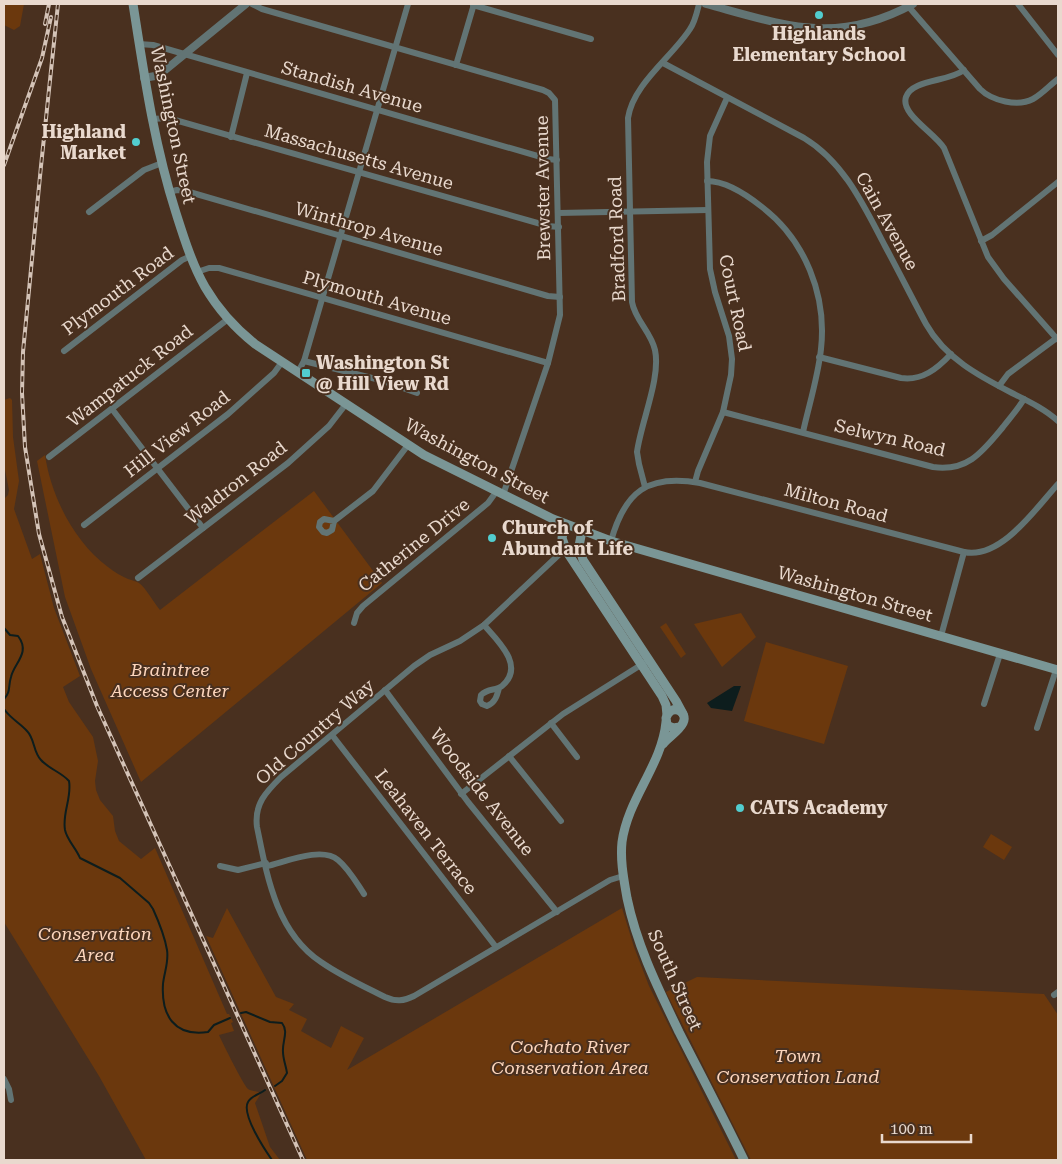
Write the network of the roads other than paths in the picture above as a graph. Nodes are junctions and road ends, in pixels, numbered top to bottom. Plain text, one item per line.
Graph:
1 (133, 4) edge
2 (246, 4) edge
3 (252, 4) edge
4 (408, 4) edge
5 (473, 4) edge
6 (699, 4) edge
7 (706, 4) edge
8 (1018, 4) edge
9 (911, 5) edge
10 (591, 39) dead end
11 (139, 44) junction
12 (395, 48) junction
13 (185, 54) junction
14 (1058, 55) edge
15 (663, 63) junction
16 (456, 65) junction
17 (964, 70) junction
18 (247, 73) junction
19 (144, 78) junction
20 (1058, 79) edge
21 (727, 98) junction
22 (377, 110) junction
23 (152, 120) junction
24 (231, 137) junction
25 (557, 160) junction
26 (162, 163) junction
27 (359, 172) junction
28 (707, 181) junction
29 (1058, 182) edge
30 (169, 192) junction
31 (708, 210) junction
32 (89, 212) dead end
33 (630, 212) junction
34 (558, 213) junction
35 (559, 227) junction
36 (340, 236) junction
37 (981, 241) junction
38 (191, 256) junction
39 (197, 272) junction
40 (560, 297) junction
41 (322, 298) junction
42 (228, 318) junction
43 (1058, 338) edge
44 (64, 351) dead end
45 (950, 354) junction
46 (819, 357) junction
47 (304, 361) junction
48 (282, 362) junction
49 (548, 364) junction
50 (298, 372) junction
51 (999, 386) junction
52 (418, 393) dead end
53 (1024, 399) junction
54 (346, 404) junction
55 (112, 409) junction
56 (723, 412) junction
57 (1058, 421) edge
58 (803, 432) junction
59 (408, 445) junction
60 (49, 457) dead end
61 (158, 469) junction
62 (695, 482) junction
63 (1058, 484) edge
64 (645, 487) junction
65 (500, 494) junction
66 (334, 521) dead end
67 (84, 525) dead end
68 (565, 525) junction
69 (204, 528) junction
70 (582, 531) junction
71 (611, 541) junction
72 (565, 548) junction
73 (964, 552) junction
74 (138, 578) dead end
75 (354, 623) dead end
76 (484, 625) junction
77 (941, 636) junction
78 (1000, 654) junction
79 (646, 662) junction
80 (1057, 670) edge
81 (499, 688) dead end
82 (386, 690) junction
83 (984, 704) dead end
84 (683, 714) junction
85 (666, 718) junction
86 (551, 722) junction
87 (680, 726) junction
88 (1037, 728) dead end
89 (332, 735) junction
90 (660, 748) junction
91 (509, 756) junction
92 (577, 756) dead end
93 (461, 794) junction
94 (561, 821) dead end
95 (266, 865) junction
96 (220, 866) dead end
97 (623, 876) junction
98 (364, 894) dead end
99 (557, 912) junction
100 (496, 948) junction
101 (4, 1079) edge
102 (4, 1094) edge
103 (744, 1160) edge

1 - 11 main road, Washington Street
2 - 13 street
3 - 12 street, Brewster Avenue
4 - 12 street
5 - 10 street
5 - 16 street
6 - 15 street, Bradford Road
7 - 9 street
8 - 14 street
9 - 17 street
11 - 13 street, Standish Avenue
11 - 19 main road, Washington Street
12 - 16 street, Brewster Avenue
12 - 22 street
13 - 18 street, Standish Avenue
13 - 19 street
15 - 21 street, Cain Avenue
15 - 33 street, Bradford Road
16 - 25 street, Brewster Avenue
17 - 20 street
17 - 37 street
18 - 22 street, Standish Avenue
18 - 24 street
19 - 23 main road, Washington Street
21 - 28 street, Court Road
21 - 45 street, Cain Avenue
22 - 25 street, Standish Avenue
22 - 27 street
23 - 24 street, Massachusetts Avenue
23 - 26 main road, Washington Street
24 - 27 street, Massachusetts Avenue
25 - 34 street, Brewster Avenue
26 - 30 main road, Washington Street
26 - 32 street
27 - 35 street, Massachusetts Avenue
27 - 36 street
28 - 31 street, Court Road
28 - 46 street
29 - 37 street
30 - 36 street, Winthrop Avenue
30 - 38 main road, Washington Street
31 - 33 street
31 - 56 street, Court Road
33 - 34 street
33 - 64 street, Bradford Road
34 - 35 street, Brewster Avenue
35 - 40 street, Brewster Avenue
36 - 40 street, Winthrop Avenue
36 - 41 street
37 - 43 street
38 - 39 main road, Washington Street
38 - 44 street, Plymouth Road
39 - 41 street, Plymouth Avenue
39 - 42 main road, Washington Street
40 - 49 street, Brewster Avenue
41 - 47 street
41 - 49 street, Plymouth Avenue
42 - 48 main road, Washington Street
42 - 55 street, Wampatuck Road
43 - 51 street
45 - 46 street
45 - 51 street, Cain Avenue
46 - 58 street
47 - 50 street
47 - 52 street
48 - 50 main road, Washington Street
48 - 61 street, Hill View Road
49 - 65 street, Brewster Avenue
50 - 54 main road, Washington Street
51 - 53 street, Cain Avenue
53 - 57 street, Cain Avenue
53 - 58 street, Selwyn Road
54 - 59 main road, Washington Street
54 - 69 street, Waldron Road
55 - 60 street, Wampatuck Road
55 - 61 street
56 - 58 street, Selwyn Road
56 - 62 street, Court Road
59 - 65 main road, Washington Street
59 - 66 street
61 - 67 street, Hill View Road
61 - 69 street
62 - 64 street, Milton Road
62 - 73 street, Milton Road
63 - 73 street, Milton Road
64 - 71 street
65 - 68 main road, Washington Street
65 - 75 street, Catherine Drive
68 - 70 main road, Washington Street
68 - 72 main road
69 - 74 street, Waldron Road
70 - 71 main road, Washington Street
70 - 79 main road
71 - 77 main road, Washington Street
72 - 76 street, Old Country Way
72 - 79 main road
73 - 77 street
76 - 81 street
76 - 82 street, Old Country Way
77 - 78 main road, Washington Street
78 - 80 main road, Washington Street
78 - 83 street
79 - 84 main road
79 - 85 main road
79 - 86 street
80 - 88 street
82 - 89 street, Old Country Way
82 - 93 street, Woodside Avenue
84 - 85 main road
84 - 87 main road
85 - 87 main road
85 - 90 main road, South Street
86 - 91 street
86 - 92 street
87 - 90 main road, South Street
89 - 95 street, Old Country Way
89 - 100 street, Leahaven Terrace
90 - 97 main road, South Street
91 - 93 street
91 - 94 street
93 - 99 street, Woodside Avenue
95 - 96 street
95 - 98 street
95 - 100 street, Old Country Way
97 - 99 street, Old Country Way
97 - 103 main road, South Street
99 - 100 street, Old Country Way
101 - 102 street

